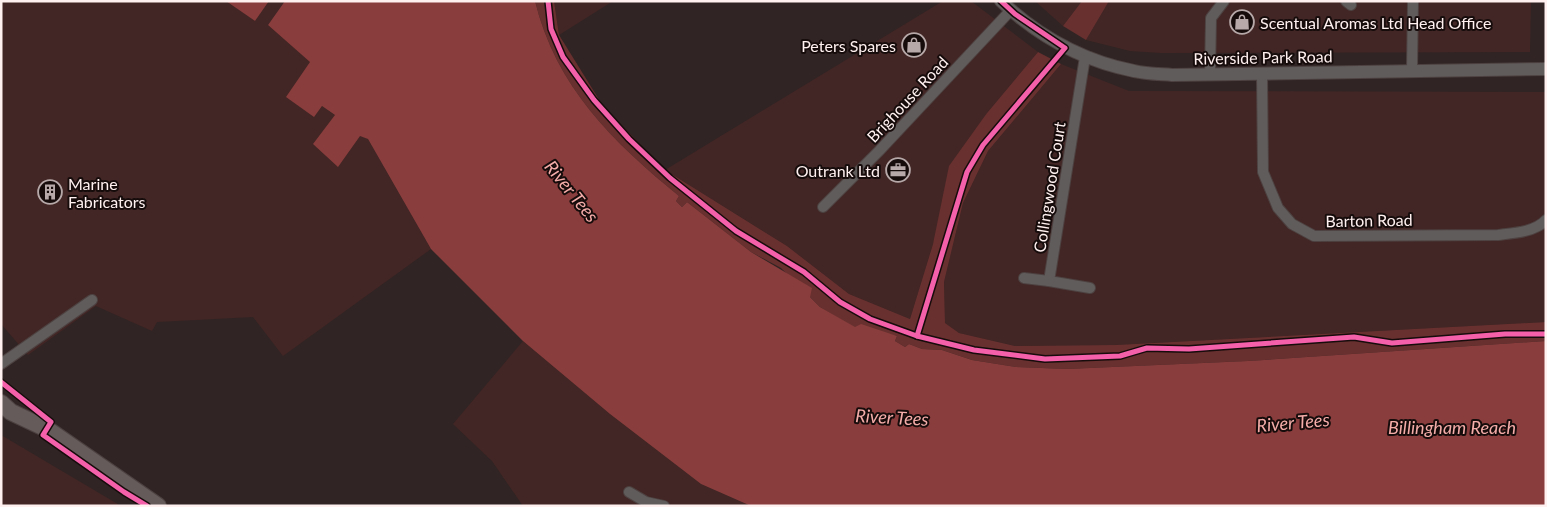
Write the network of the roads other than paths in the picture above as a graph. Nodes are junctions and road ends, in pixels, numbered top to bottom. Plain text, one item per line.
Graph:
1 (1001, 1) edge
2 (1224, 1) edge
3 (1413, 1) edge
4 (1011, 10) junction
5 (1085, 57) junction
6 (1546, 68) edge
7 (1412, 70) junction
8 (1262, 73) junction
9 (1210, 74) junction
10 (823, 206) dead end
11 (1546, 220) edge
12 (1024, 278) dead end
13 (1049, 281) junction
14 (1090, 288) dead end
15 (92, 300) dead end
16 (1, 364) edge
17 (1, 403) edge
18 (1, 418) edge
19 (28, 421) junction
20 (629, 492) dead end
21 (158, 506) edge
22 (664, 506) edge

1 - 4 street, Riverside Park Road
2 - 9 street
3 - 7 street
4 - 5 street, Riverside Park Road
4 - 10 street, Brighouse Road
5 - 9 street, Riverside Park Road
5 - 13 street, Collingwood Court
6 - 7 street, Riverside Park Road
7 - 8 street, Riverside Park Road
8 - 9 street, Riverside Park Road
8 - 11 street, Barton Road
12 - 13 street
13 - 14 street
15 - 16 street
17 - 19 main road
18 - 19 main road
19 - 21 main road
20 - 22 street

